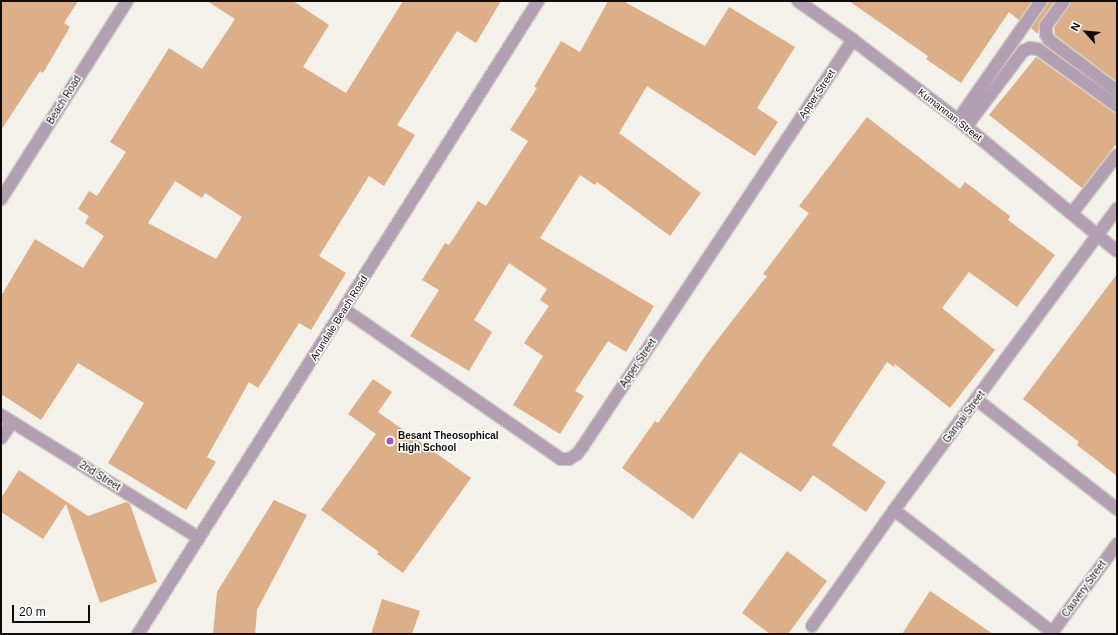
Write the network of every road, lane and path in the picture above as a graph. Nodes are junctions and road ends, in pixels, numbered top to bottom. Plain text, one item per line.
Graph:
1 (127, 1) edge
2 (538, 1) edge
3 (798, 1) edge
4 (1041, 1) edge
5 (1064, 1) edge
6 (853, 40) junction
7 (1117, 91) edge
8 (1117, 106) edge
9 (962, 124) junction
10 (1117, 155) edge
11 (1, 198) edge
12 (1117, 209) edge
13 (1072, 213) junction
14 (1098, 234) junction
15 (1117, 251) edge
16 (345, 310) junction
17 (977, 400) junction
18 (1, 415) edge
19 (12, 422) junction
20 (1, 438) edge
21 (1117, 509) edge
22 (894, 510) junction
23 (199, 538) junction
24 (1117, 544) edge
25 (812, 626) dead end
26 (1051, 633) edge
27 (138, 634) edge

1 - 11 street, Beach Road
2 - 16 street, Arundale Beach Road
3 - 6 street, Kumannan Street
4 - 9 street
5 - 7 street
6 - 9 street, Kumannan Street
6 - 16 street, Apper Street
8 - 9 street
9 - 13 street, Kumannan Street
10 - 13 street
12 - 14 street, Gangai Street
13 - 14 street, Kumannan Street
14 - 15 street, Kumannan Street
14 - 17 street, Gangai Street
16 - 23 street, Arundale Beach Road
17 - 21 street
17 - 22 street, Gangai Street
18 - 19 street, 2nd Street
19 - 20 street
19 - 23 street, 2nd Street
22 - 25 street, Gangai Street
22 - 26 street
23 - 27 street, Arundale Beach Road
24 - 26 street, Cauvery Street

